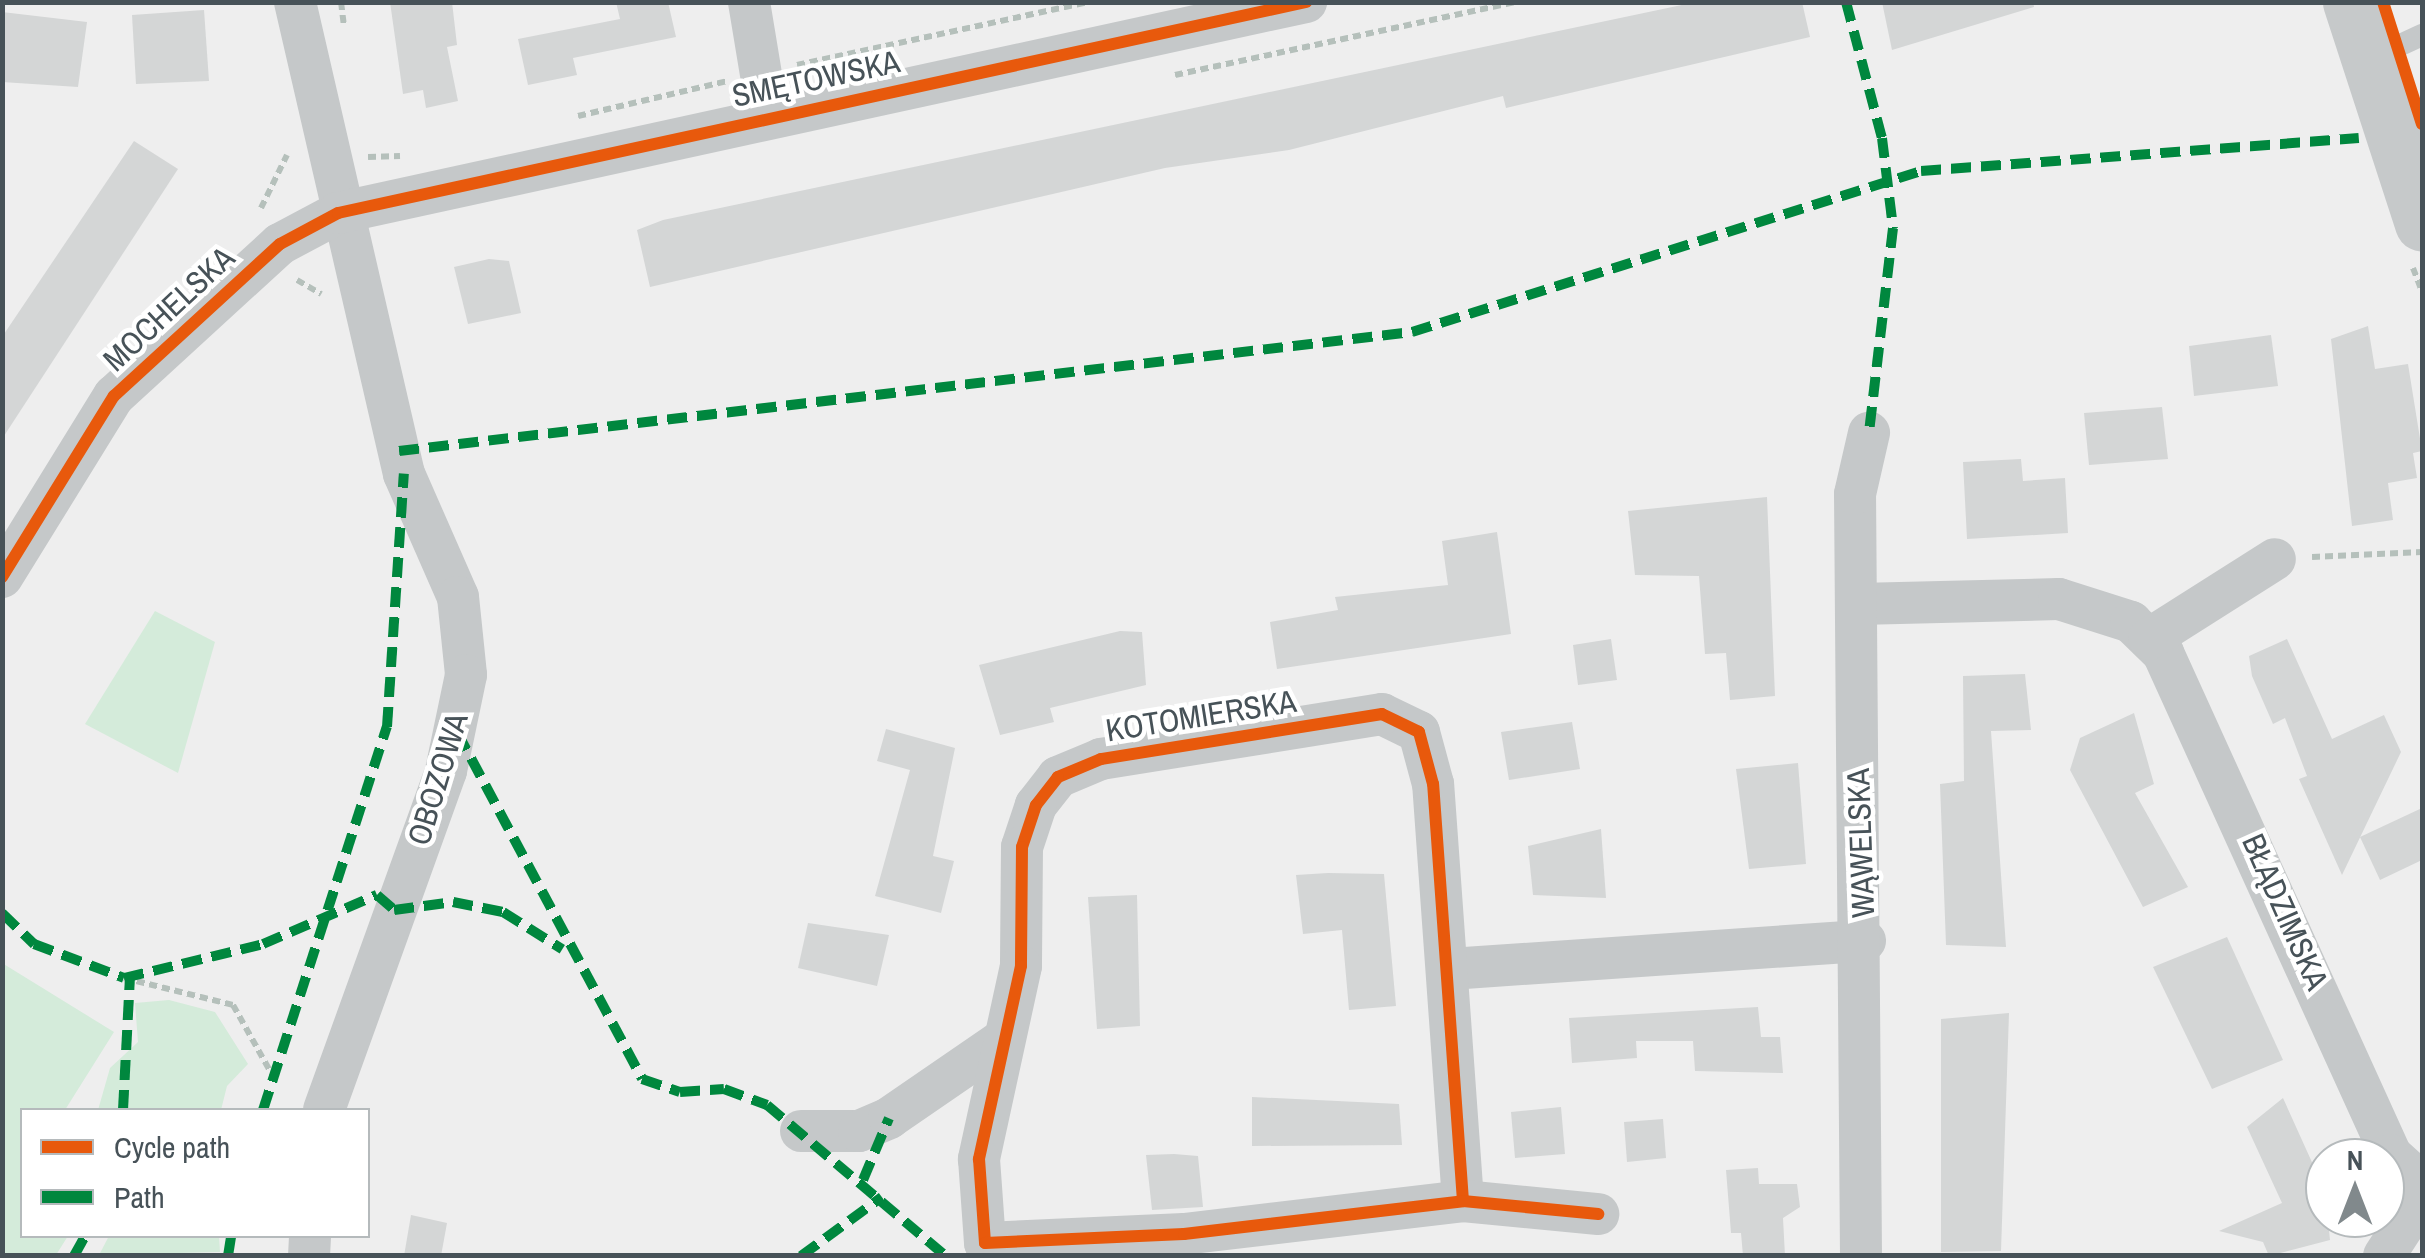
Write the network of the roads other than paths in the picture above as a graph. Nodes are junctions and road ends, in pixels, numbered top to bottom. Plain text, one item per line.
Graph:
1 (294, 2) edge
2 (749, 2) edge
3 (1306, 2) edge
4 (2350, 2) edge
5 (2422, 35) edge
6 (2365, 61) junction
7 (768, 116) junction
8 (338, 213) junction
9 (2422, 224) edge
10 (1868, 433) dead end
11 (2276, 559) road end
12 (2, 577) edge
13 (1858, 604) junction
14 (2149, 639) junction
15 (1865, 941) junction
16 (1450, 969) junction
17 (1004, 1039) junction
18 (325, 1108) edge
19 (801, 1131) dead end
20 (2422, 1182) edge
21 (2422, 1197) edge
22 (1463, 1201) junction
23 (1598, 1214) dead end
24 (987, 1249) edge
25 (1861, 1256) edge
26 (2384, 1256) edge

1 - 8 street, OBOZOWA
2 - 7 street
3 - 7 street, SMĘTOWSKA
4 - 6 street
5 - 6 lane
6 - 9 street
7 - 8 street, SMĘTOWSKA
8 - 12 street, MOCHELSKA
8 - 18 street, OBOZOWA
10 - 13 street, WĄWELSKA
11 - 14 street
13 - 14 street, BŁĄDZIMSKA
13 - 15 street, WĄWELSKA
14 - 20 street, BŁĄDZIMSKA
15 - 16 street
15 - 25 street, WĄWELSKA
16 - 17 street, KOTOMIERSKA
16 - 22 street, KOTOMIERSKA
17 - 19 street
17 - 24 street, KOTOMIERSKA
21 - 26 street
22 - 23 street, KOTOMIERSKA
22 - 24 street, KOTOMIERSKA

